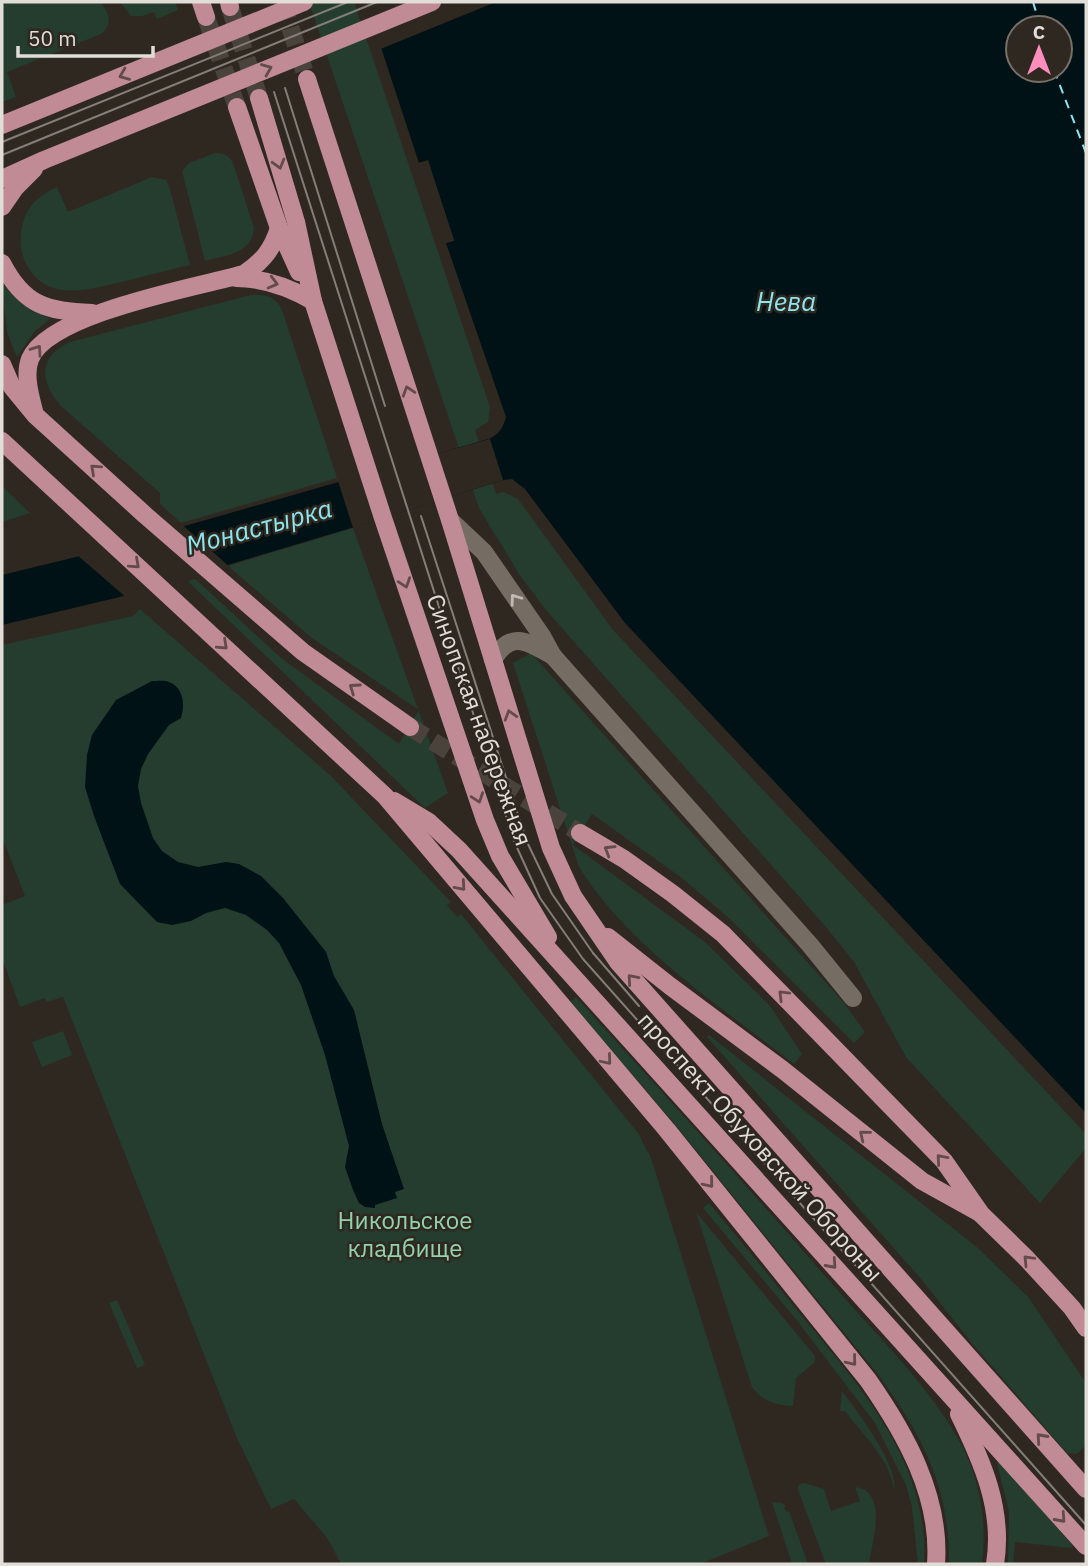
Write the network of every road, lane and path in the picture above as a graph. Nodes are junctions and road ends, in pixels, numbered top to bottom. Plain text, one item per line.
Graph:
1 (304, 2) edge
2 (432, 2) edge
3 (307, 79) tunnel mouth
4 (259, 98) tunnel mouth
5 (237, 107) tunnel mouth
6 (2, 125) edge
7 (44, 160) junction
8 (2, 179) edge
9 (2, 207) edge
10 (279, 228) junction
11 (2, 263) edge
12 (229, 278) junction
13 (313, 301) junction
14 (96, 313) junction
15 (2, 364) edge
16 (35, 415) junction
17 (2, 441) edge
18 (450, 520) junction
19 (553, 656) junction
20 (493, 660) junction
21 (410, 727) tunnel mouth
22 (385, 796) junction
23 (580, 833) tunnel mouth
24 (561, 873) joint
25 (586, 918) junction
26 (566, 967) junction
27 (853, 998) dead end
28 (981, 1214) junction
29 (1086, 1328) edge
30 (950, 1395) junction
31 (1086, 1489) edge
32 (1086, 1546) edge
33 (936, 1564) edge
34 (995, 1564) edge

1 -> 6 main road
7 -> 2 main road
18 -> 3 main road, Синопская набережная
4 -> 13 main road
5 - 10 main road
7 - 8 main road
7 - 9 main road
10 - 12 main road
10 - 13 main road
11 - 14 main road
12 -> 13 main road
12 - 14 main road
13 -> 26 main road, Синопская набережная
16 -> 14 main road
15 - 16 main road
21 -> 16 main road
17 -> 22 main road, проспект Обуховской Обороны
19 -> 18 street
18 - 20 main road, Синопская набережная
19 - 20 street
19 - 27 street
24 -> 20 main road, Синопская набережная
22 - 26 main road, проспект Обуховской Обороны
22 -> 33 main road, проспект Обуховской Обороны
28 -> 23 main road
24 - 25 main road, проспект Обуховской Обороны
28 -> 25 main road
31 -> 25 main road, проспект Обуховской Обороны
26 -> 30 main road, проспект Обуховской Обороны
29 -> 28 main road
30 -> 32 main road, проспект Обуховской Обороны
30 - 34 main road

